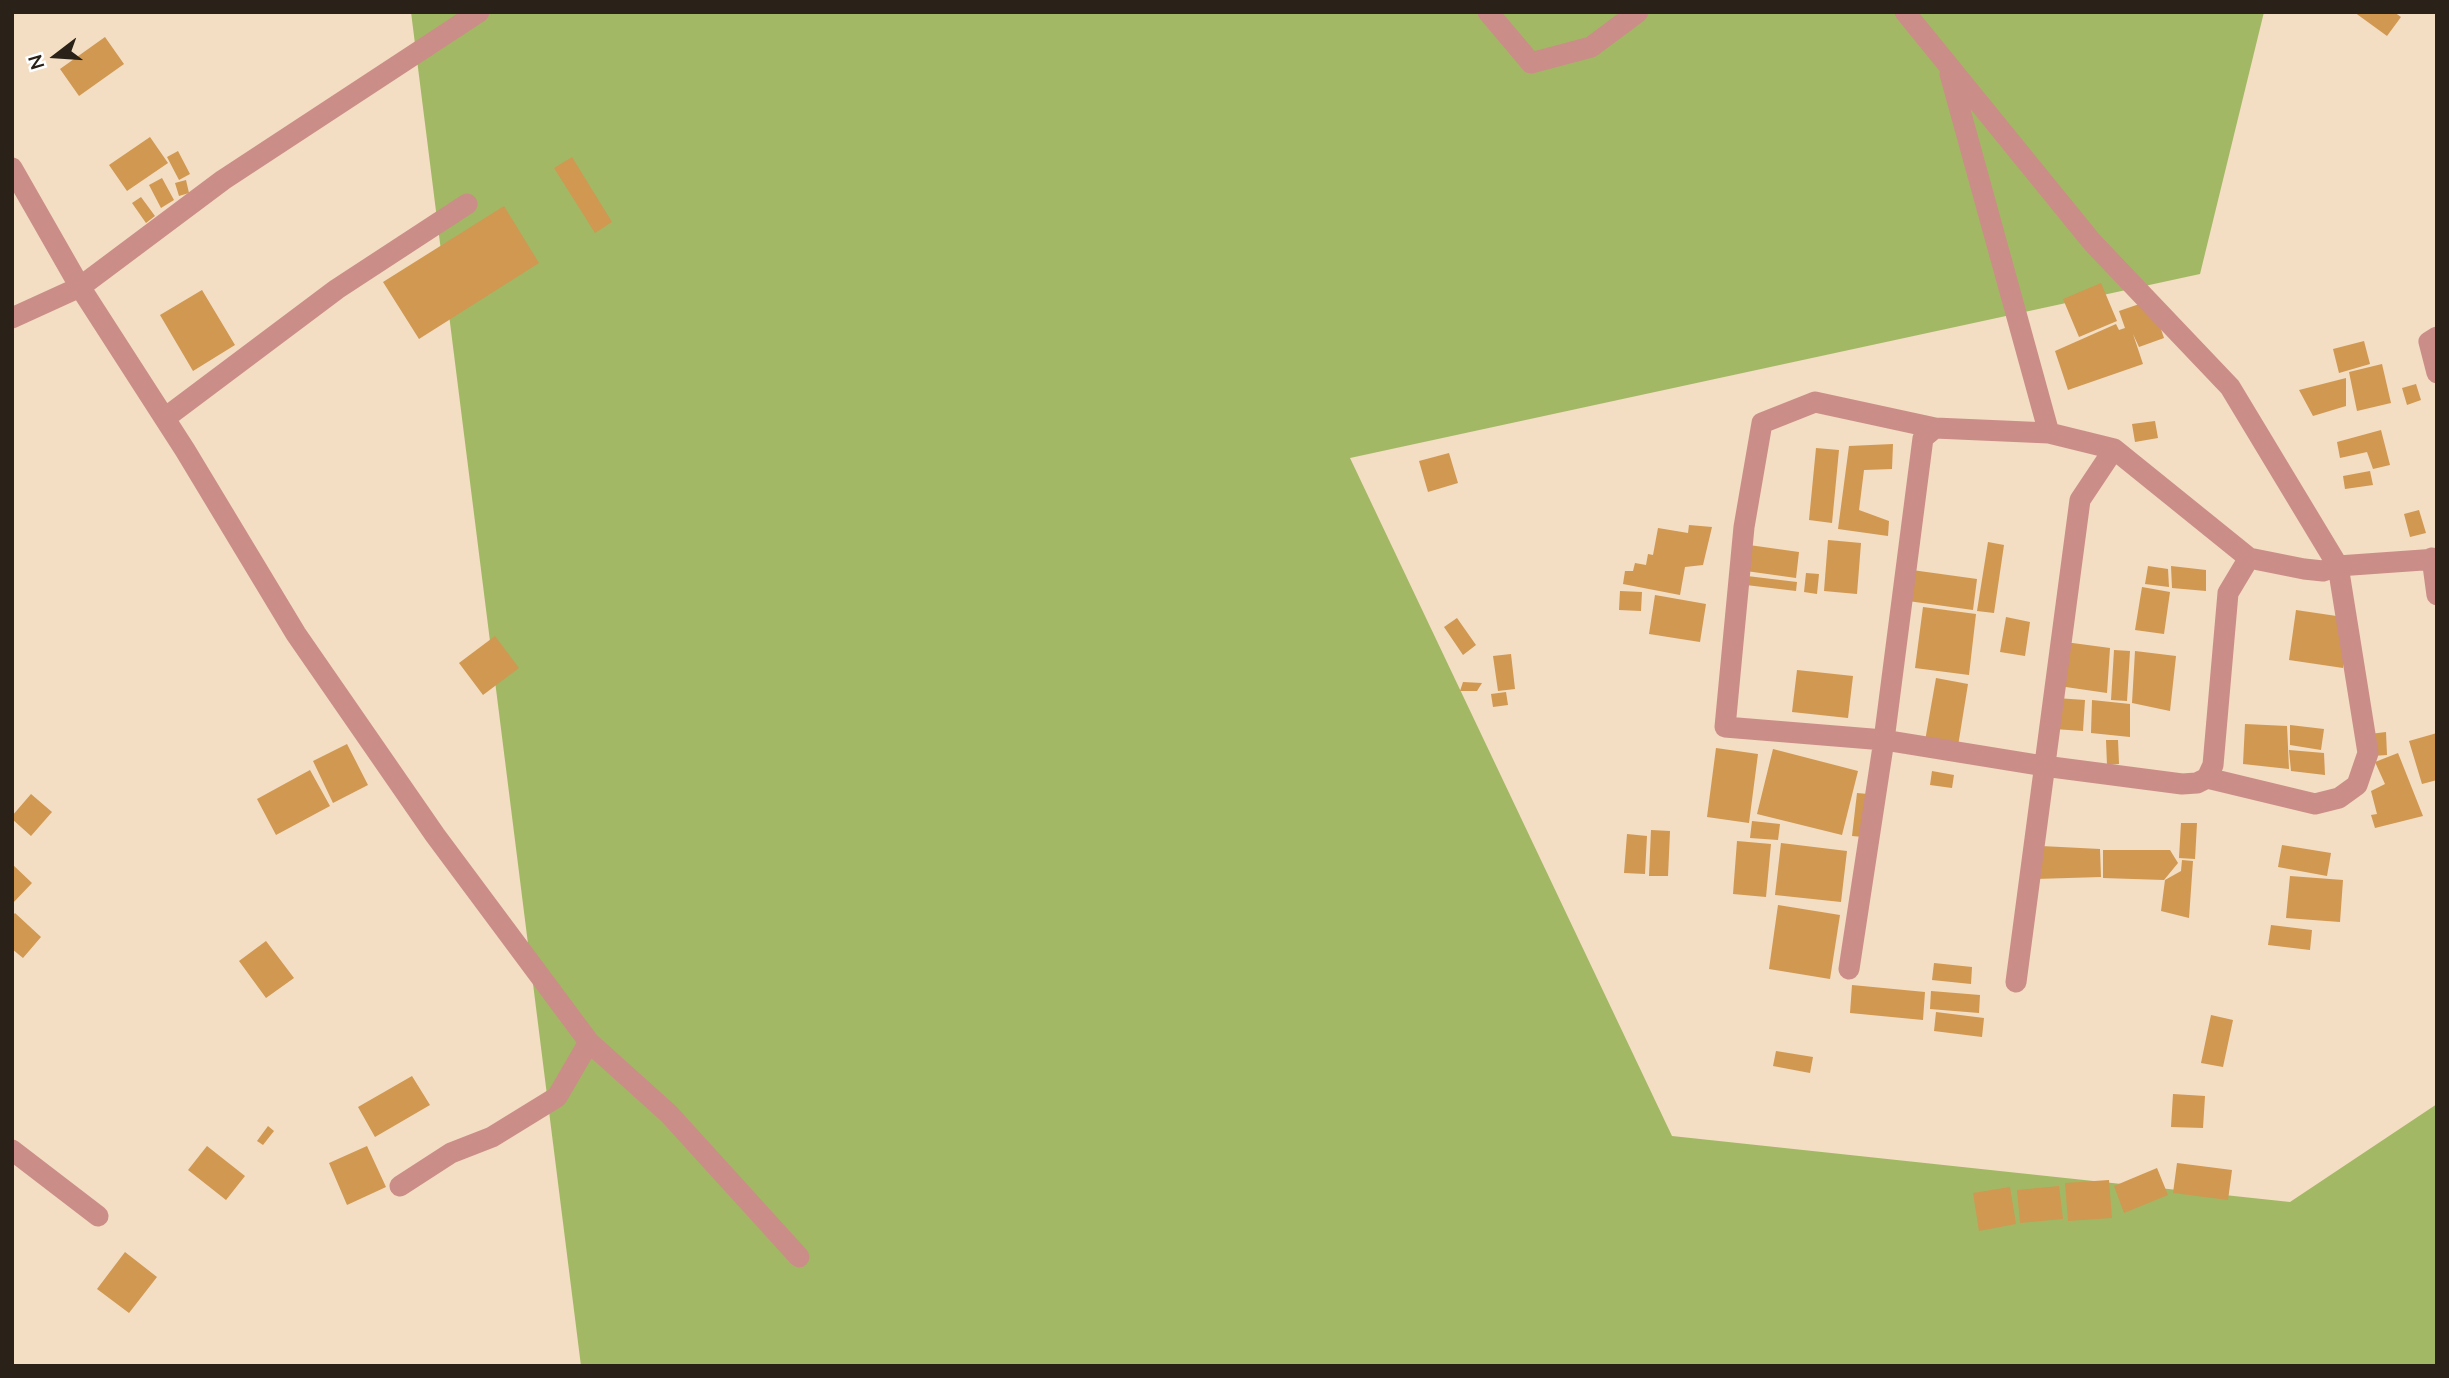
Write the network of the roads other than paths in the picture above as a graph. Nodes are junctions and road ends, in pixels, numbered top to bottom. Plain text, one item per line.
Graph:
1 (479, 12) edge
2 (1488, 12) edge
3 (1638, 12) edge
4 (1905, 12) edge
5 (1947, 64) junction
6 (12, 167) edge
7 (467, 204) dead end
8 (80, 287) junction
9 (12, 318) edge
10 (2437, 337) edge
11 (2437, 373) edge
12 (165, 418) junction
13 (1935, 428) junction
14 (2049, 433) junction
15 (2113, 449) junction
16 (2249, 558) junction
17 (2435, 559) edge
18 (2338, 566) junction
19 (2437, 595) edge
20 (1884, 740) junction
21 (2045, 766) junction
22 (2207, 778) junction
23 (1849, 969) dead end
24 (2016, 982) dead end
25 (589, 1042) junction
26 (12, 1150) edge
27 (400, 1186) dead end
28 (99, 1216) dead end
29 (799, 1257) dead end

1 - 8 street
2 - 3 street
4 - 5 street
5 - 14 street
5 - 18 street
6 - 8 street
7 - 12 street
8 - 9 street
8 - 12 street
10 - 11 street
12 - 25 street
13 - 14 street
13 - 20 street
13 - 20 street
14 - 15 street
15 - 16 street
15 - 21 street
16 - 18 street
16 - 22 street
17 - 18 street
17 - 19 street
18 - 22 street
20 - 21 street
20 - 23 street
21 - 22 street
21 - 24 street
25 - 27 street
25 - 29 street
26 - 28 street

